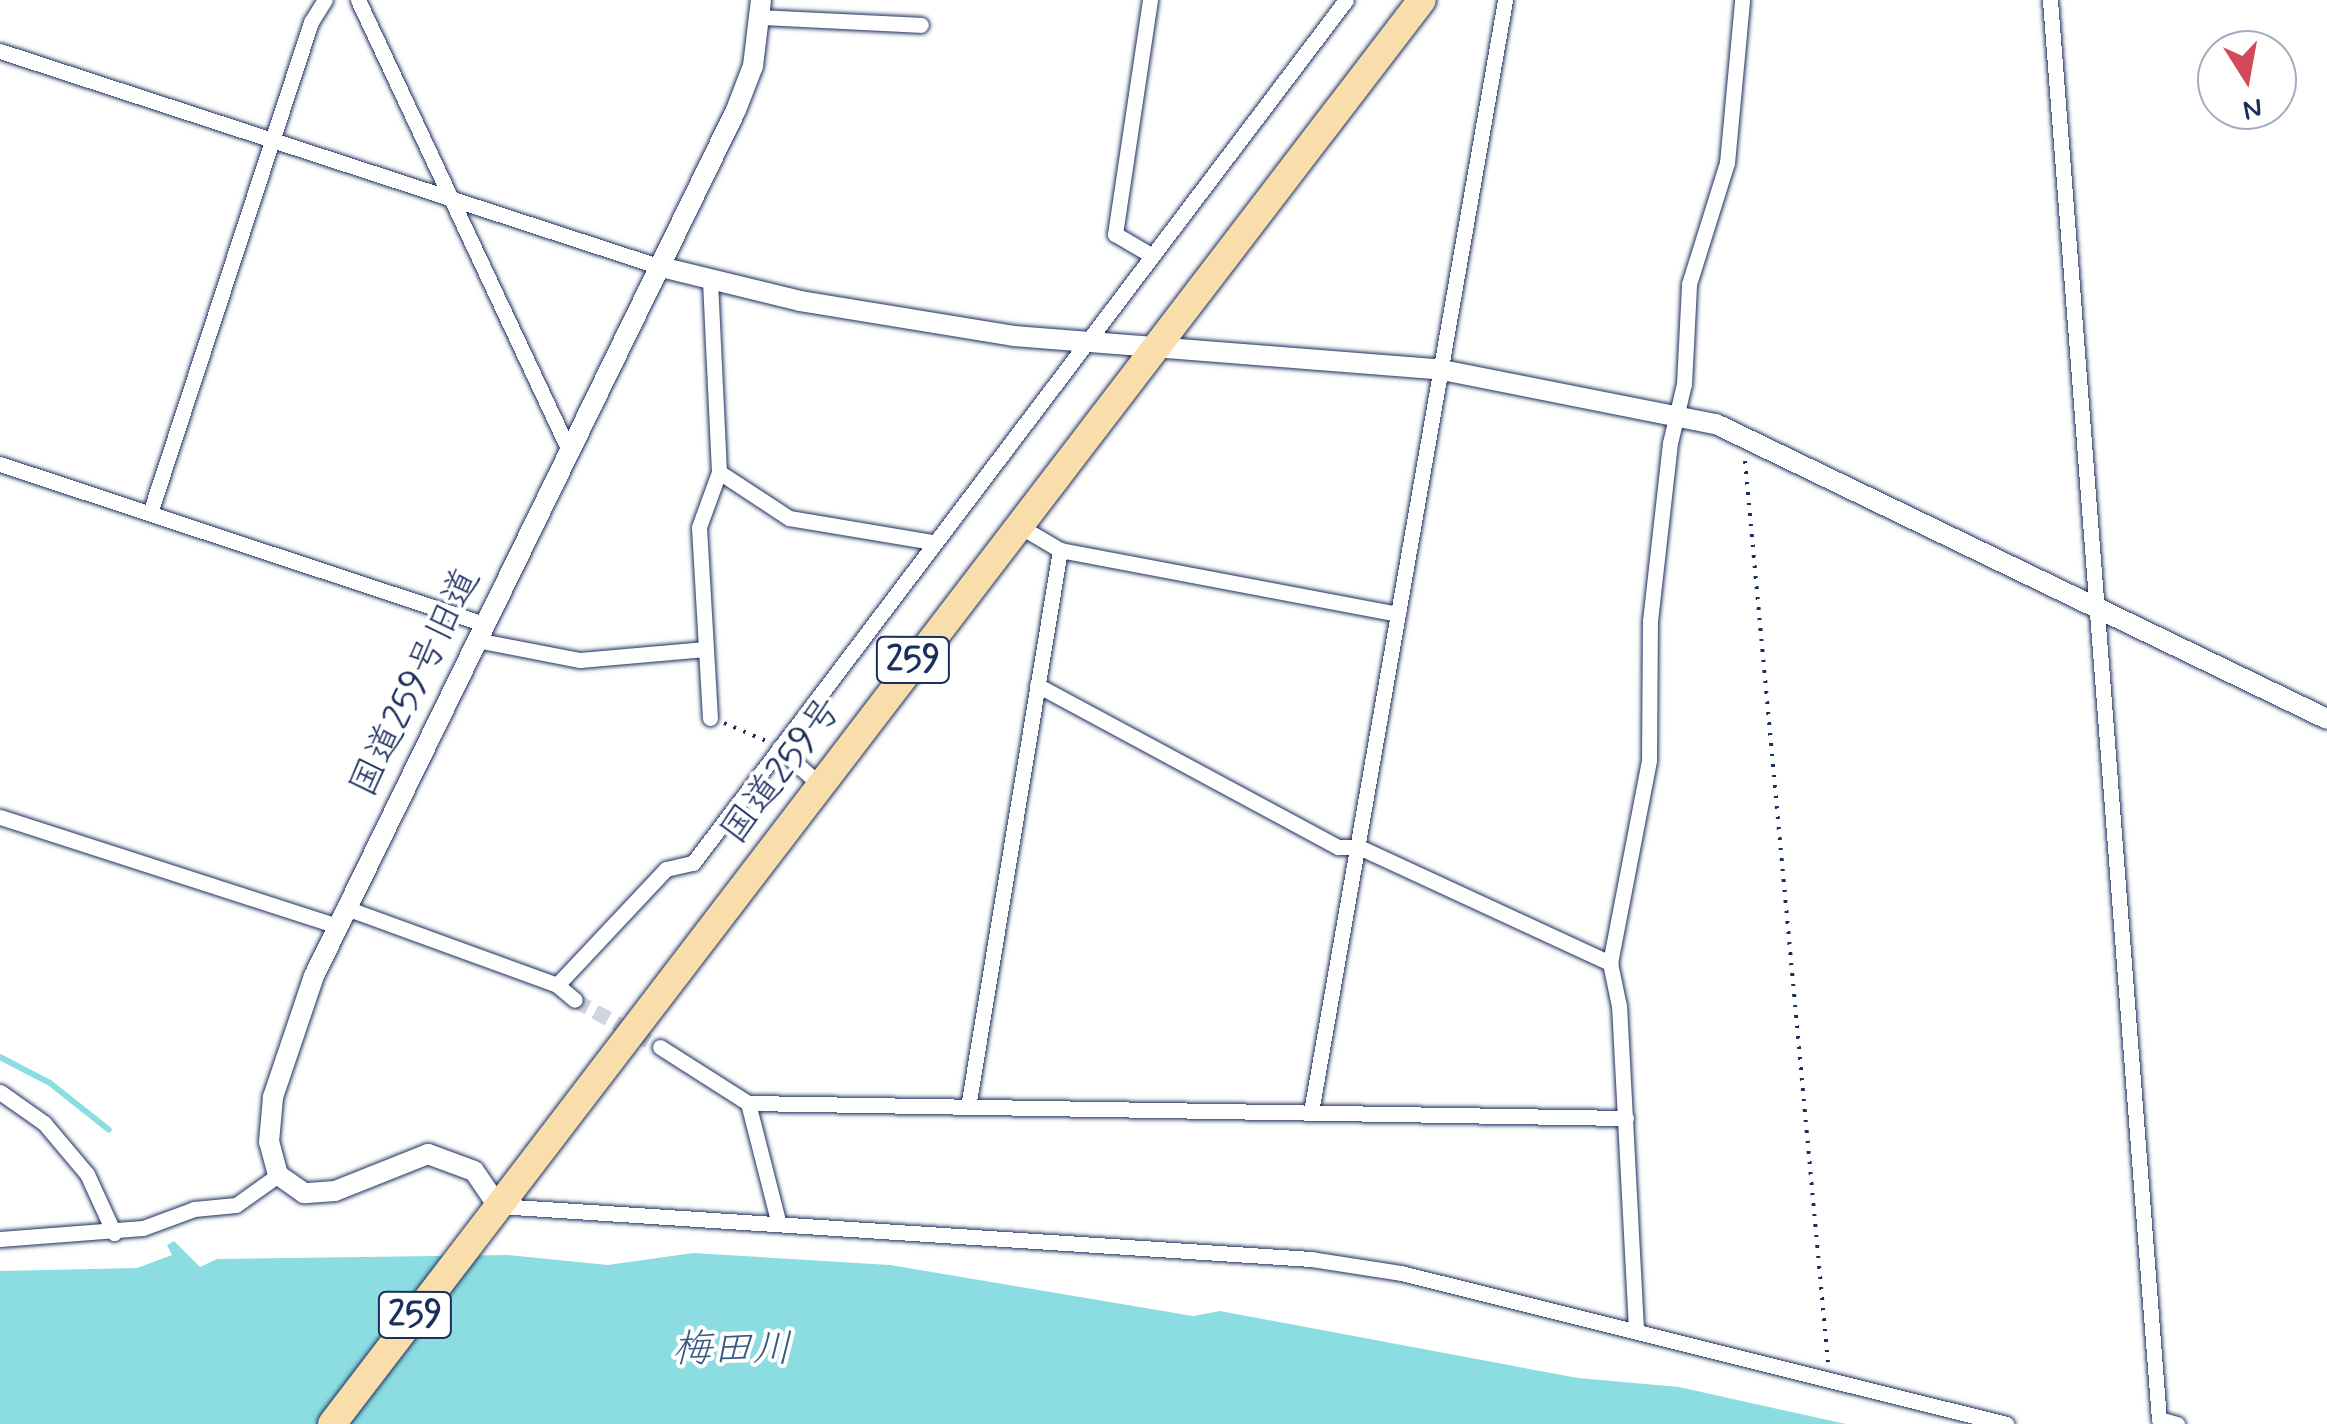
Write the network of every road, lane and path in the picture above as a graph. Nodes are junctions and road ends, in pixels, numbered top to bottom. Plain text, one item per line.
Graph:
1 (325, 0) edge
2 (358, 0) edge
3 (1150, 0) edge
4 (1346, 0) edge
5 (1400, 0) edge
6 (1422, 0) edge
7 (1505, 0) edge
8 (1742, 0) edge
9 (2050, 0) edge
10 (761, 8) edge
11 (921, 25) dead end
12 (0, 51) edge
13 (1328, 116) junction
14 (271, 140) junction
15 (453, 198) junction
16 (1150, 255) junction
17 (661, 267) junction
18 (710, 280) junction
19 (1090, 340) junction
20 (1154, 344) junction
21 (1437, 369) junction
22 (1676, 415) junction
23 (1742, 436) junction
24 (569, 451) junction
25 (0, 464) edge
26 (719, 472) junction
27 (150, 513) junction
28 (1016, 524) junction
29 (933, 542) junction
30 (1060, 550) junction
31 (2092, 606) junction
32 (1398, 614) junction
33 (480, 632) junction
34 (706, 649) junction
35 (1037, 685) junction
36 (710, 718) joint
37 (2327, 720) edge
38 (778, 748) junction
39 (819, 784) junction
40 (0, 816) edge
41 (1359, 847) junction
42 (342, 917) junction
43 (1610, 963) junction
44 (558, 985) junction
45 (575, 1000) tunnel mouth
46 (660, 1047) tunnel mouth
47 (0, 1092) edge
48 (748, 1103) junction
49 (968, 1107) junction
50 (1311, 1112) junction
51 (1626, 1118) junction
52 (278, 1175) junction
53 (498, 1206) junction
54 (778, 1221) junction
55 (114, 1234) junction
56 (0, 1239) edge
57 (1636, 1329) junction
58 (1830, 1379) junction
59 (332, 1424) edge
60 (2006, 1424) edge
61 (2177, 1424) edge

1 - 14 street
2 - 15 street
3 - 16 street
4 - 16 street
5 - 13 highway, 国道259号 / 259
6 - 13 highway, 国道259号 / 259
7 - 21 street
8 - 22 street
9 - 31 street
10 - 11 street
10 - 17 street, 国道259号旧道
12 - 14 street
13 - 20 highway, 国道259号 / 259
14 - 15 street
14 - 27 street
15 - 17 street
15 - 24 street
16 - 19 street
17 - 18 street
17 - 24 street, 国道259号旧道
18 - 19 street
18 - 26 street
19 - 20 street
19 - 29 street
20 - 21 street
20 - 28 highway, 国道259号 / 259
21 - 22 street
21 - 32 street
22 - 23 street
22 - 43 street
23 - 31 street
23 - 58 path
24 - 33 street, 国道259号旧道
25 - 27 street
26 - 29 street
26 - 34 street
27 - 33 street
28 - 30 street
28 - 39 highway, 国道259号 / 259
29 - 38 street
30 - 32 street
30 - 35 street
31 - 37 street
31 - 61 street
32 - 41 street
33 - 34 street
33 - 42 street, 国道259号旧道
34 - 36 street
35 - 41 street
35 - 49 street
36 - 38 path
38 - 39 street
38 - 44 street
39 - 53 highway, 国道259号 / 259
40 - 42 street
41 - 43 street
41 - 50 street
42 - 44 street
42 - 52 street, 国道259号旧道
43 - 51 street
44 - 45 street
46 - 48 street
47 - 55 street
48 - 49 street
48 - 54 street
49 - 50 street
50 - 51 street
51 - 57 street
52 - 53 street
52 - 55 street
53 - 54 street
53 - 59 highway, 国道259号 / 259
54 - 57 street
55 - 56 street
57 - 58 street
58 - 60 street

